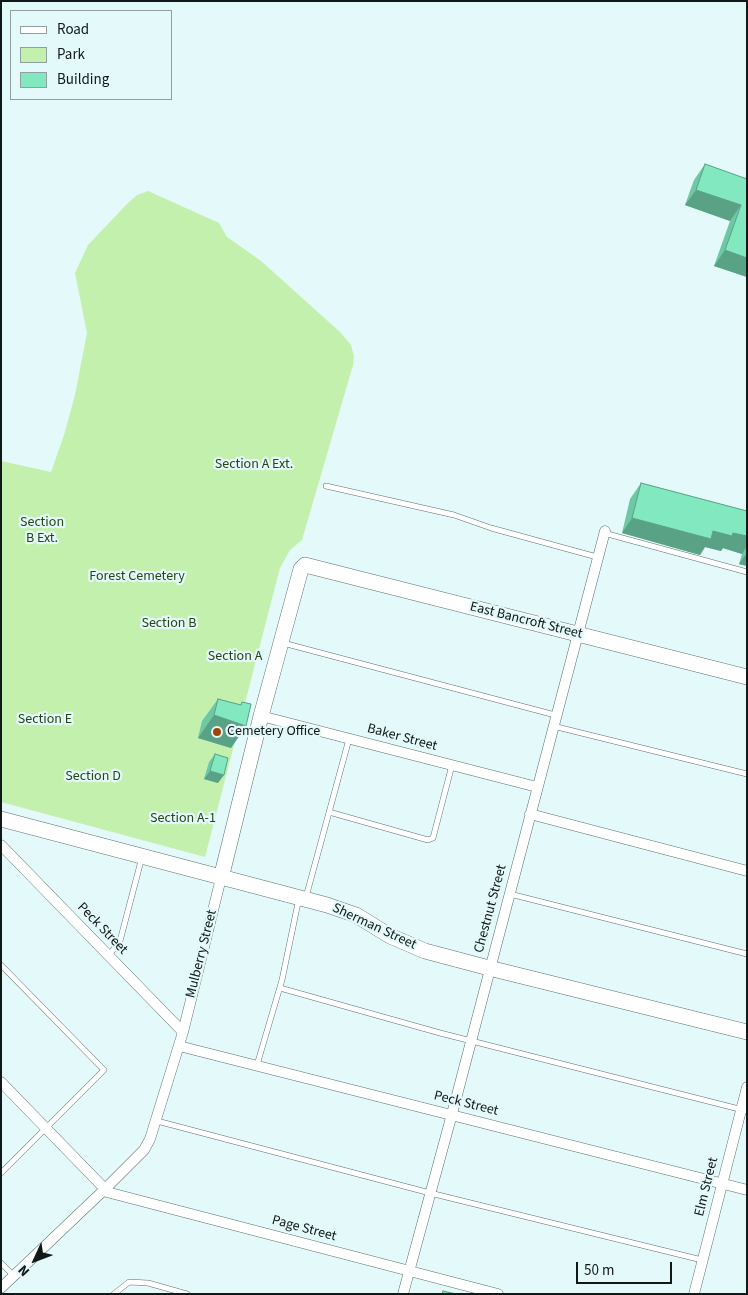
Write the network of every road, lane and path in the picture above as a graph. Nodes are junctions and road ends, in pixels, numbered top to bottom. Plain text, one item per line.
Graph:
1 (326, 486) dead end
2 (604, 532) joint
3 (597, 557) junction
4 (305, 564) joint
5 (747, 572) edge
6 (576, 634) junction
7 (281, 643) junction
8 (747, 677) edge
9 (556, 715) junction
10 (261, 716) junction
11 (553, 726) junction
12 (349, 738) junction
13 (452, 765) junction
14 (747, 774) edge
15 (537, 787) junction
16 (329, 812) junction
17 (530, 814) junction
18 (1, 819) edge
19 (1, 845) edge
20 (142, 857) junction
21 (747, 871) edge
22 (221, 878) junction
23 (509, 894) junction
24 (303, 899) junction
25 (747, 954) edge
26 (109, 955) junction
27 (1, 965) edge
28 (489, 968) junction
29 (280, 988) junction
30 (183, 1032) junction
31 (747, 1032) edge
32 (471, 1040) junction
33 (179, 1046) junction
34 (257, 1065) junction
35 (1, 1082) edge
36 (747, 1086) edge
37 (744, 1110) edge
38 (452, 1114) junction
39 (157, 1121) junction
40 (46, 1128) junction
41 (1, 1173) edge
42 (722, 1183) junction
43 (104, 1190) junction
44 (747, 1190) edge
45 (430, 1193) junction
46 (702, 1260) junction
47 (1, 1263) edge
48 (409, 1271) junction
49 (14, 1276) junction
50 (1, 1288) edge
51 (114, 1294) edge
52 (187, 1294) edge
53 (403, 1294) edge
54 (498, 1294) edge
55 (694, 1294) edge

1 - 3 lane
2 - 3 street, Chestnut Street
2 - 5 lane
3 - 6 street, Chestnut Street
4 - 6 street, East Bancroft Street
4 - 7 street, Mulberry Street
6 - 8 street, East Bancroft Street
6 - 9 street, Chestnut Street
7 - 9 lane
7 - 10 street, Mulberry Street
9 - 11 street, Chestnut Street
10 - 12 street, Baker Street
10 - 22 street, Mulberry Street
11 - 14 lane
11 - 15 street, Chestnut Street
12 - 13 street, Baker Street
12 - 16 lane
13 - 15 street, Baker Street
13 - 16 lane
15 - 17 street, Chestnut Street
16 - 24 lane
17 - 21 street
17 - 23 street, Chestnut Street
18 - 20 street, Sherman Street
19 - 26 street, Peck Street
20 - 22 street, Sherman Street
20 - 26 lane
22 - 24 street, Sherman Street
22 - 30 street, Mulberry Street
23 - 25 lane
23 - 28 street, Chestnut Street
24 - 28 street, Sherman Street
24 - 29 lane
26 - 30 street, Peck Street
27 - 40 lane
28 - 31 street, Sherman Street
28 - 32 street, Chestnut Street
29 - 32 lane
29 - 34 lane
30 - 33 street, Mulberry Street
32 - 37 lane
32 - 38 street, Chestnut Street
33 - 34 street, Peck Street
33 - 39 street, Mulberry Street
34 - 38 street, Peck Street
35 - 40 street
36 - 37 street, Elm Street
37 - 42 street, Elm Street
38 - 42 street, Peck Street
38 - 45 street, Chestnut Street
39 - 43 street, Mulberry Street
39 - 45 lane
40 - 41 lane
40 - 43 street
42 - 44 street, Peck Street
42 - 46 street, Elm Street
43 - 48 street, Page Street
43 - 49 street, Mulberry Street
45 - 46 lane
45 - 48 street, Chestnut Street
46 - 55 street, Elm Street
47 - 49 lane
48 - 53 street, Chestnut Street
48 - 54 street, Page Street
49 - 50 street, Mulberry Street
51 - 52 lane

